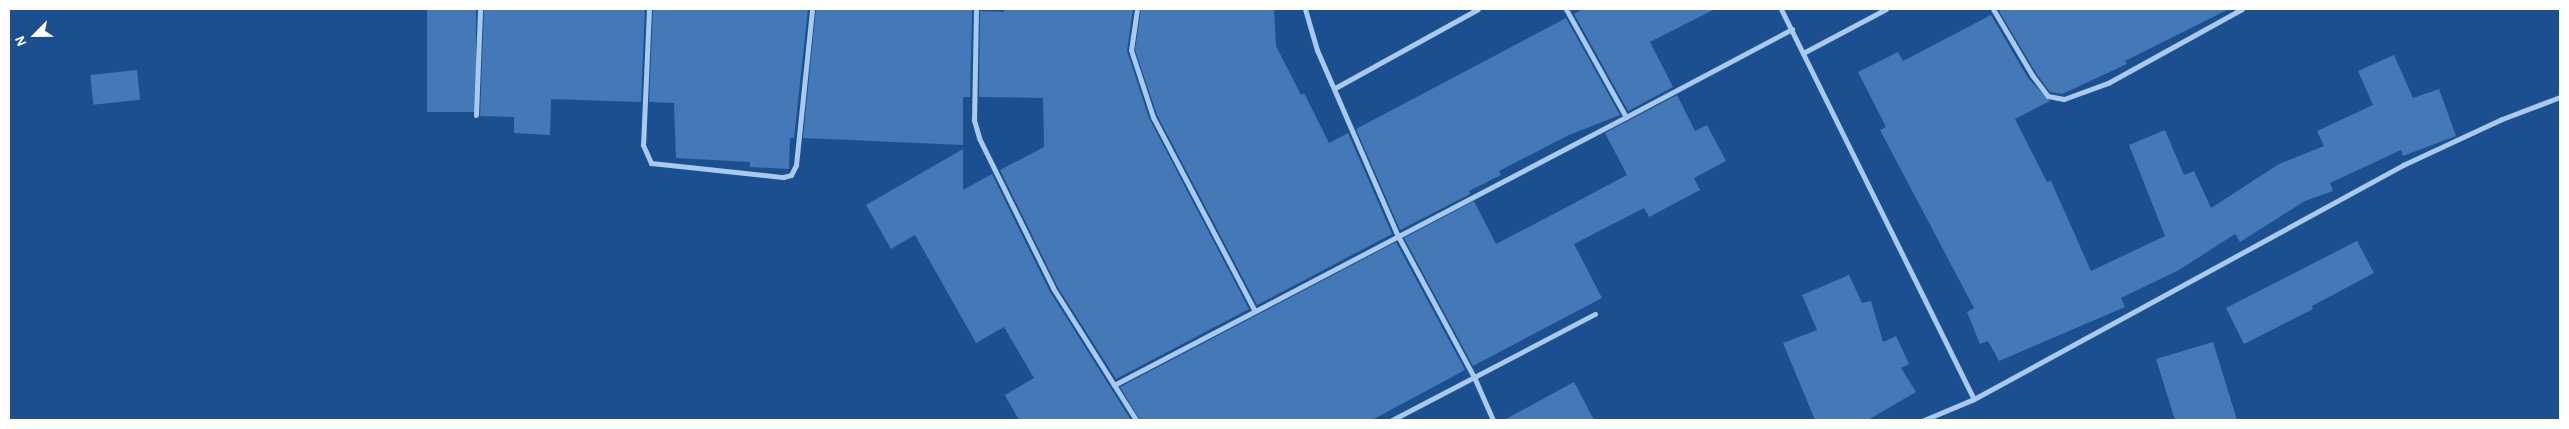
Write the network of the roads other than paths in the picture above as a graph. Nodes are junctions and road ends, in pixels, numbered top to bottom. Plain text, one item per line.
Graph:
1 (480, 9) edge
2 (649, 9) edge
3 (812, 9) edge
4 (976, 9) edge
5 (1137, 9) edge
6 (1306, 9) edge
7 (1478, 9) edge
8 (1566, 9) edge
9 (1781, 9) edge
10 (1886, 9) edge
11 (1992, 9) edge
12 (2242, 9) edge
13 (1792, 29) junction
14 (1803, 53) junction
15 (1335, 88) junction
16 (2560, 97) edge
17 (476, 115) dead end
18 (1626, 117) junction
19 (1398, 236) junction
20 (1255, 311) junction
21 (1595, 314) dead end
22 (1474, 377) junction
23 (1114, 385) junction
24 (1974, 399) junction
25 (1136, 420) edge
26 (1392, 420) edge
27 (1493, 420) edge
28 (1924, 420) edge

1 - 17 street
2 - 3 street
4 - 23 street
5 - 20 street
6 - 15 street
7 - 15 street
8 - 18 street
9 - 13 street
10 - 14 street
11 - 12 street
13 - 14 street
13 - 18 street
14 - 24 street
15 - 19 street
16 - 24 street
18 - 19 street
19 - 20 street
19 - 22 street
20 - 23 street
21 - 22 street
22 - 26 street
22 - 27 street
23 - 25 street
24 - 28 street

